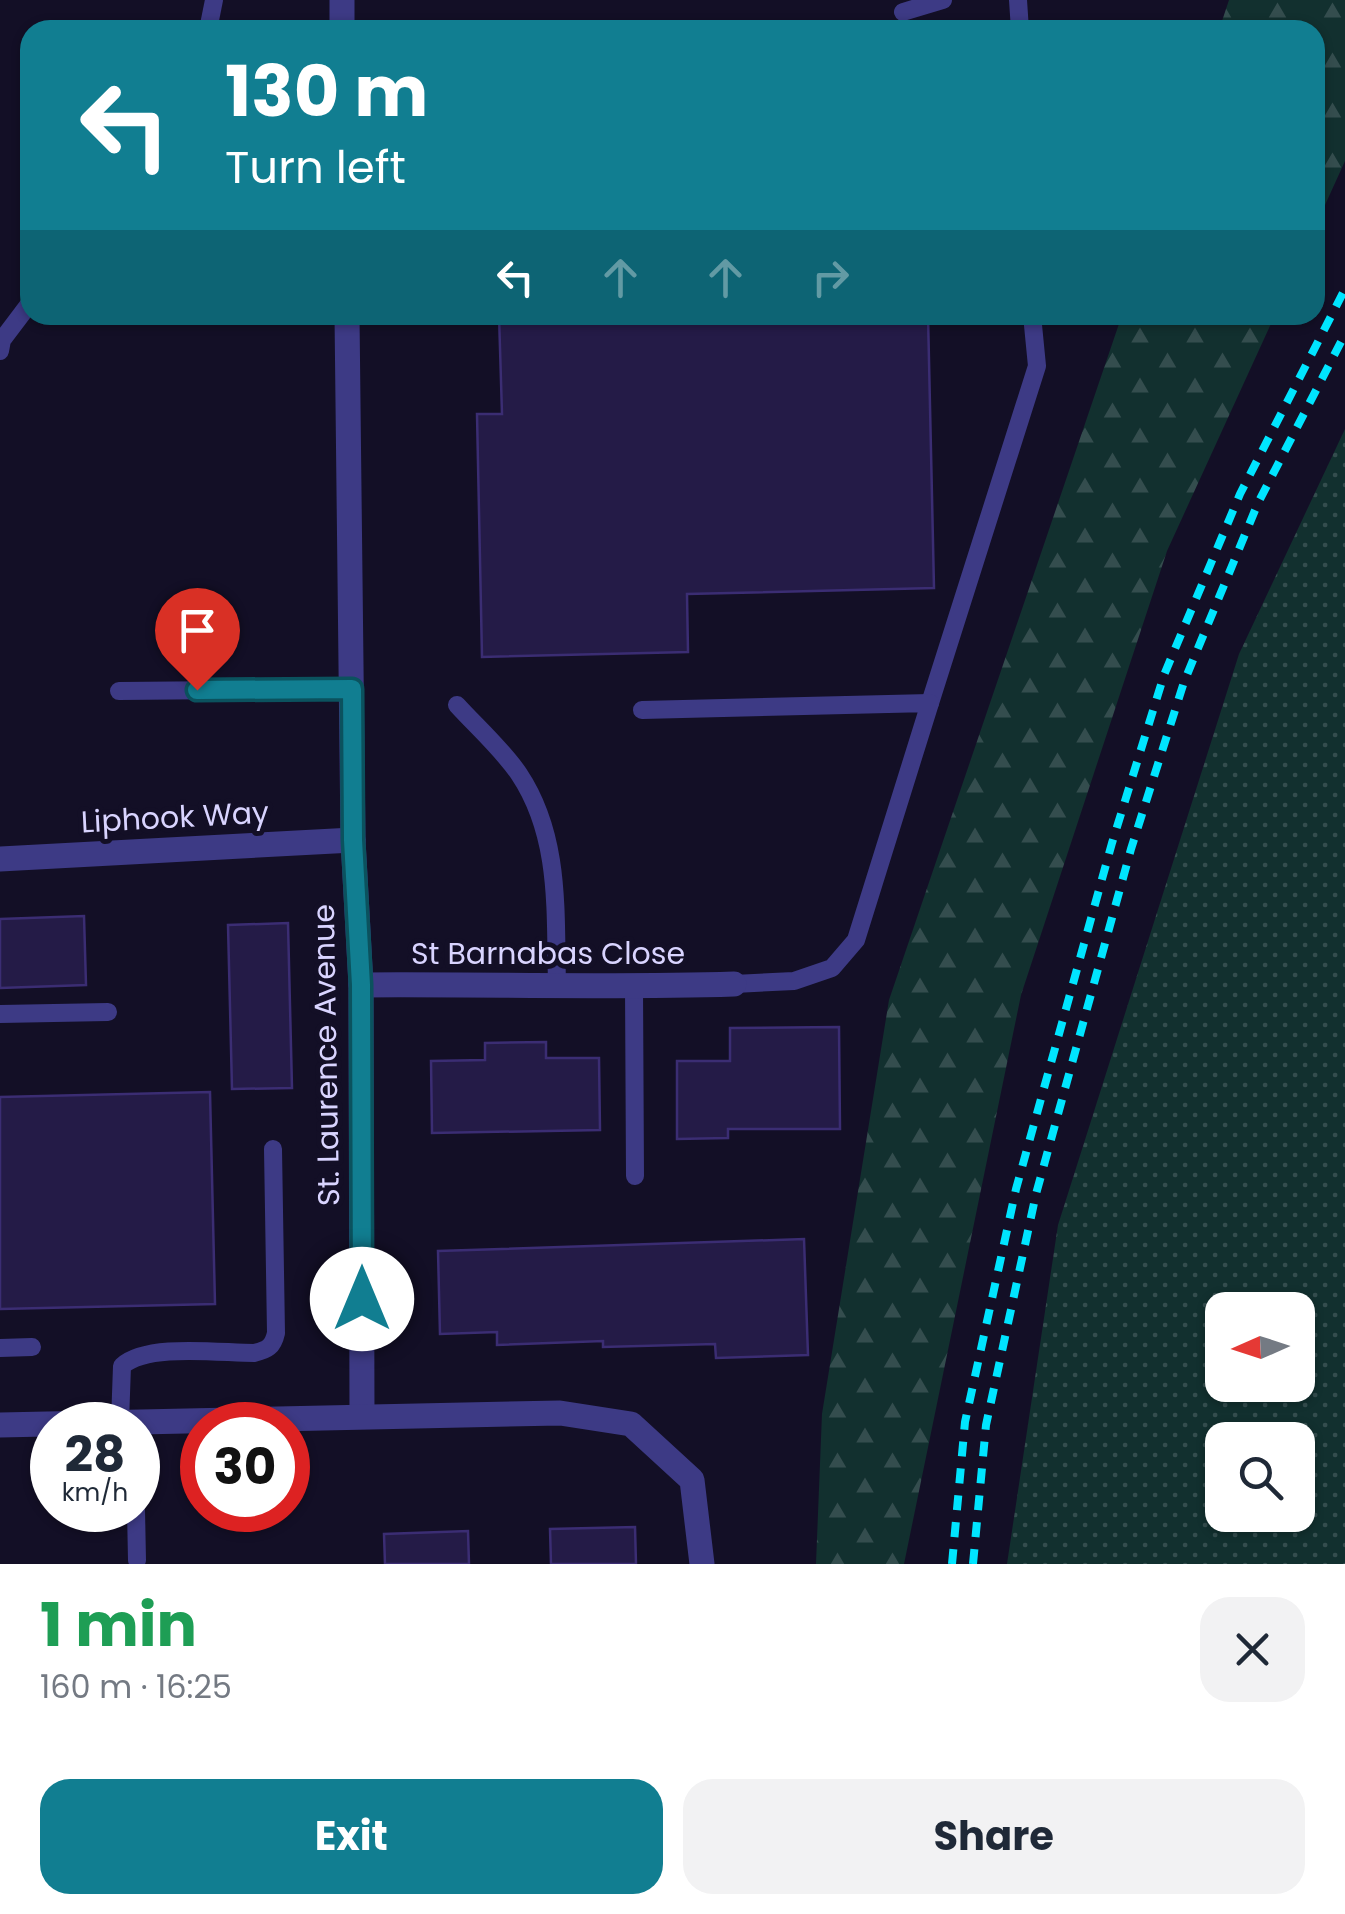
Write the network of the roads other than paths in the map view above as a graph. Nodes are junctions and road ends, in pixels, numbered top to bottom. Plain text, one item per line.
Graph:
1 (944, 0) edge
2 (904, 12) dead end
3 (20, 317) edge
4 (346, 325) edge
5 (1033, 325) edge
6 (0, 352) edge
7 (352, 689) junction
8 (120, 691) dead end
9 (930, 703) junction
10 (457, 705) dead end
11 (642, 710) dead end
12 (353, 840) junction
13 (0, 859) edge
14 (557, 984) junction
15 (734, 984) joint
16 (361, 985) junction
17 (634, 988) junction
18 (108, 1012) dead end
19 (0, 1014) edge
20 (274, 1149) dead end
21 (636, 1176) dead end
22 (32, 1347) dead end
23 (0, 1348) edge
24 (127, 1402) edge
25 (362, 1416) junction
26 (160, 1422) edge
27 (0, 1424) edge
28 (30, 1424) edge
29 (136, 1532) edge
30 (137, 1560) dead end
31 (702, 1564) edge

1 - 2 lane
3 - 6 lane
4 - 7 street, St. Laurence Avenue
5 - 9 lane
7 - 8 lane
7 - 12 street, St. Laurence Avenue
9 - 11 lane
9 - 15 lane
10 - 14 lane
12 - 13 street, Liphook Way
12 - 16 street, St. Laurence Avenue
14 - 16 street, St Barnabas Close
14 - 17 street, St Barnabas Close
15 - 17 street, St Barnabas Close
16 - 25 street, St. Laurence Avenue
17 - 21 lane
18 - 19 lane
20 - 24 lane
22 - 23 lane
25 - 26 street
25 - 31 street
27 - 28 street
29 - 30 lane

